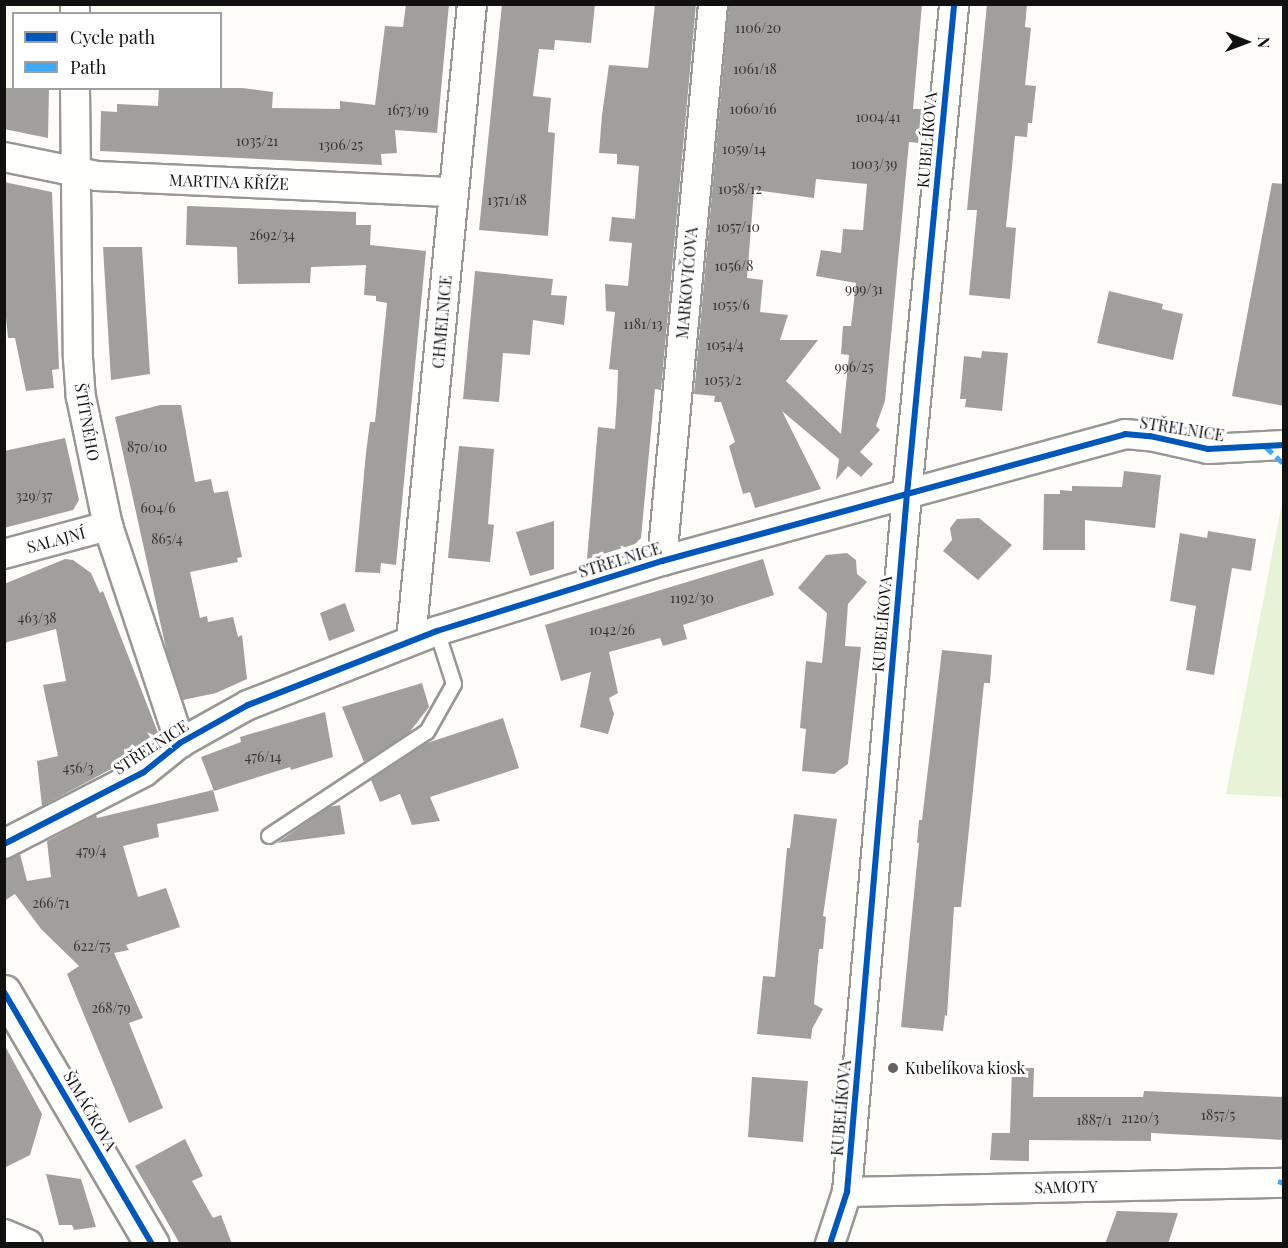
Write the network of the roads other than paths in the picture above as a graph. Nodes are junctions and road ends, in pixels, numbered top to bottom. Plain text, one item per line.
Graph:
1 (472, 4) edge
2 (713, 4) edge
3 (954, 4) edge
4 (75, 90) edge
5 (4, 157) edge
6 (75, 173) junction
7 (454, 192) junction
8 (1284, 445) edge
9 (907, 494) junction
10 (108, 526) junction
11 (4, 554) edge
12 (662, 561) junction
13 (424, 635) junction
14 (180, 742) junction
15 (269, 836) dead end
16 (4, 844) edge
17 (4, 992) edge
18 (1284, 1183) edge
19 (847, 1192) junction
20 (4, 1234) edge
21 (28, 1244) edge
22 (152, 1244) edge
23 (830, 1244) edge

1 - 7 street, CHMELNICE
2 - 12 street, MARKOVIČOVA
3 - 9 street, KUBELÍKOVA
4 - 6 street, ŠTÍTNÉHO
5 - 6 street, MARTINA KŘÍŽE
6 - 7 street, MARTINA KŘÍŽE
6 - 10 street, ŠTÍTNÉHO
7 - 13 street, CHMELNICE
8 - 9 street, STŘELNICE
9 - 12 street, STŘELNICE
9 - 19 street, KUBELÍKOVA
10 - 11 street, SALAJNÍ
10 - 14 street, ŠTÍTNÉHO
12 - 13 street, STŘELNICE
13 - 14 street, STŘELNICE
13 - 15 lane
14 - 16 street, STŘELNICE
17 - 22 street, ŠIMÁČKOVA
18 - 19 street, SAMOTY
19 - 23 street, KUBELÍKOVA
20 - 21 street

